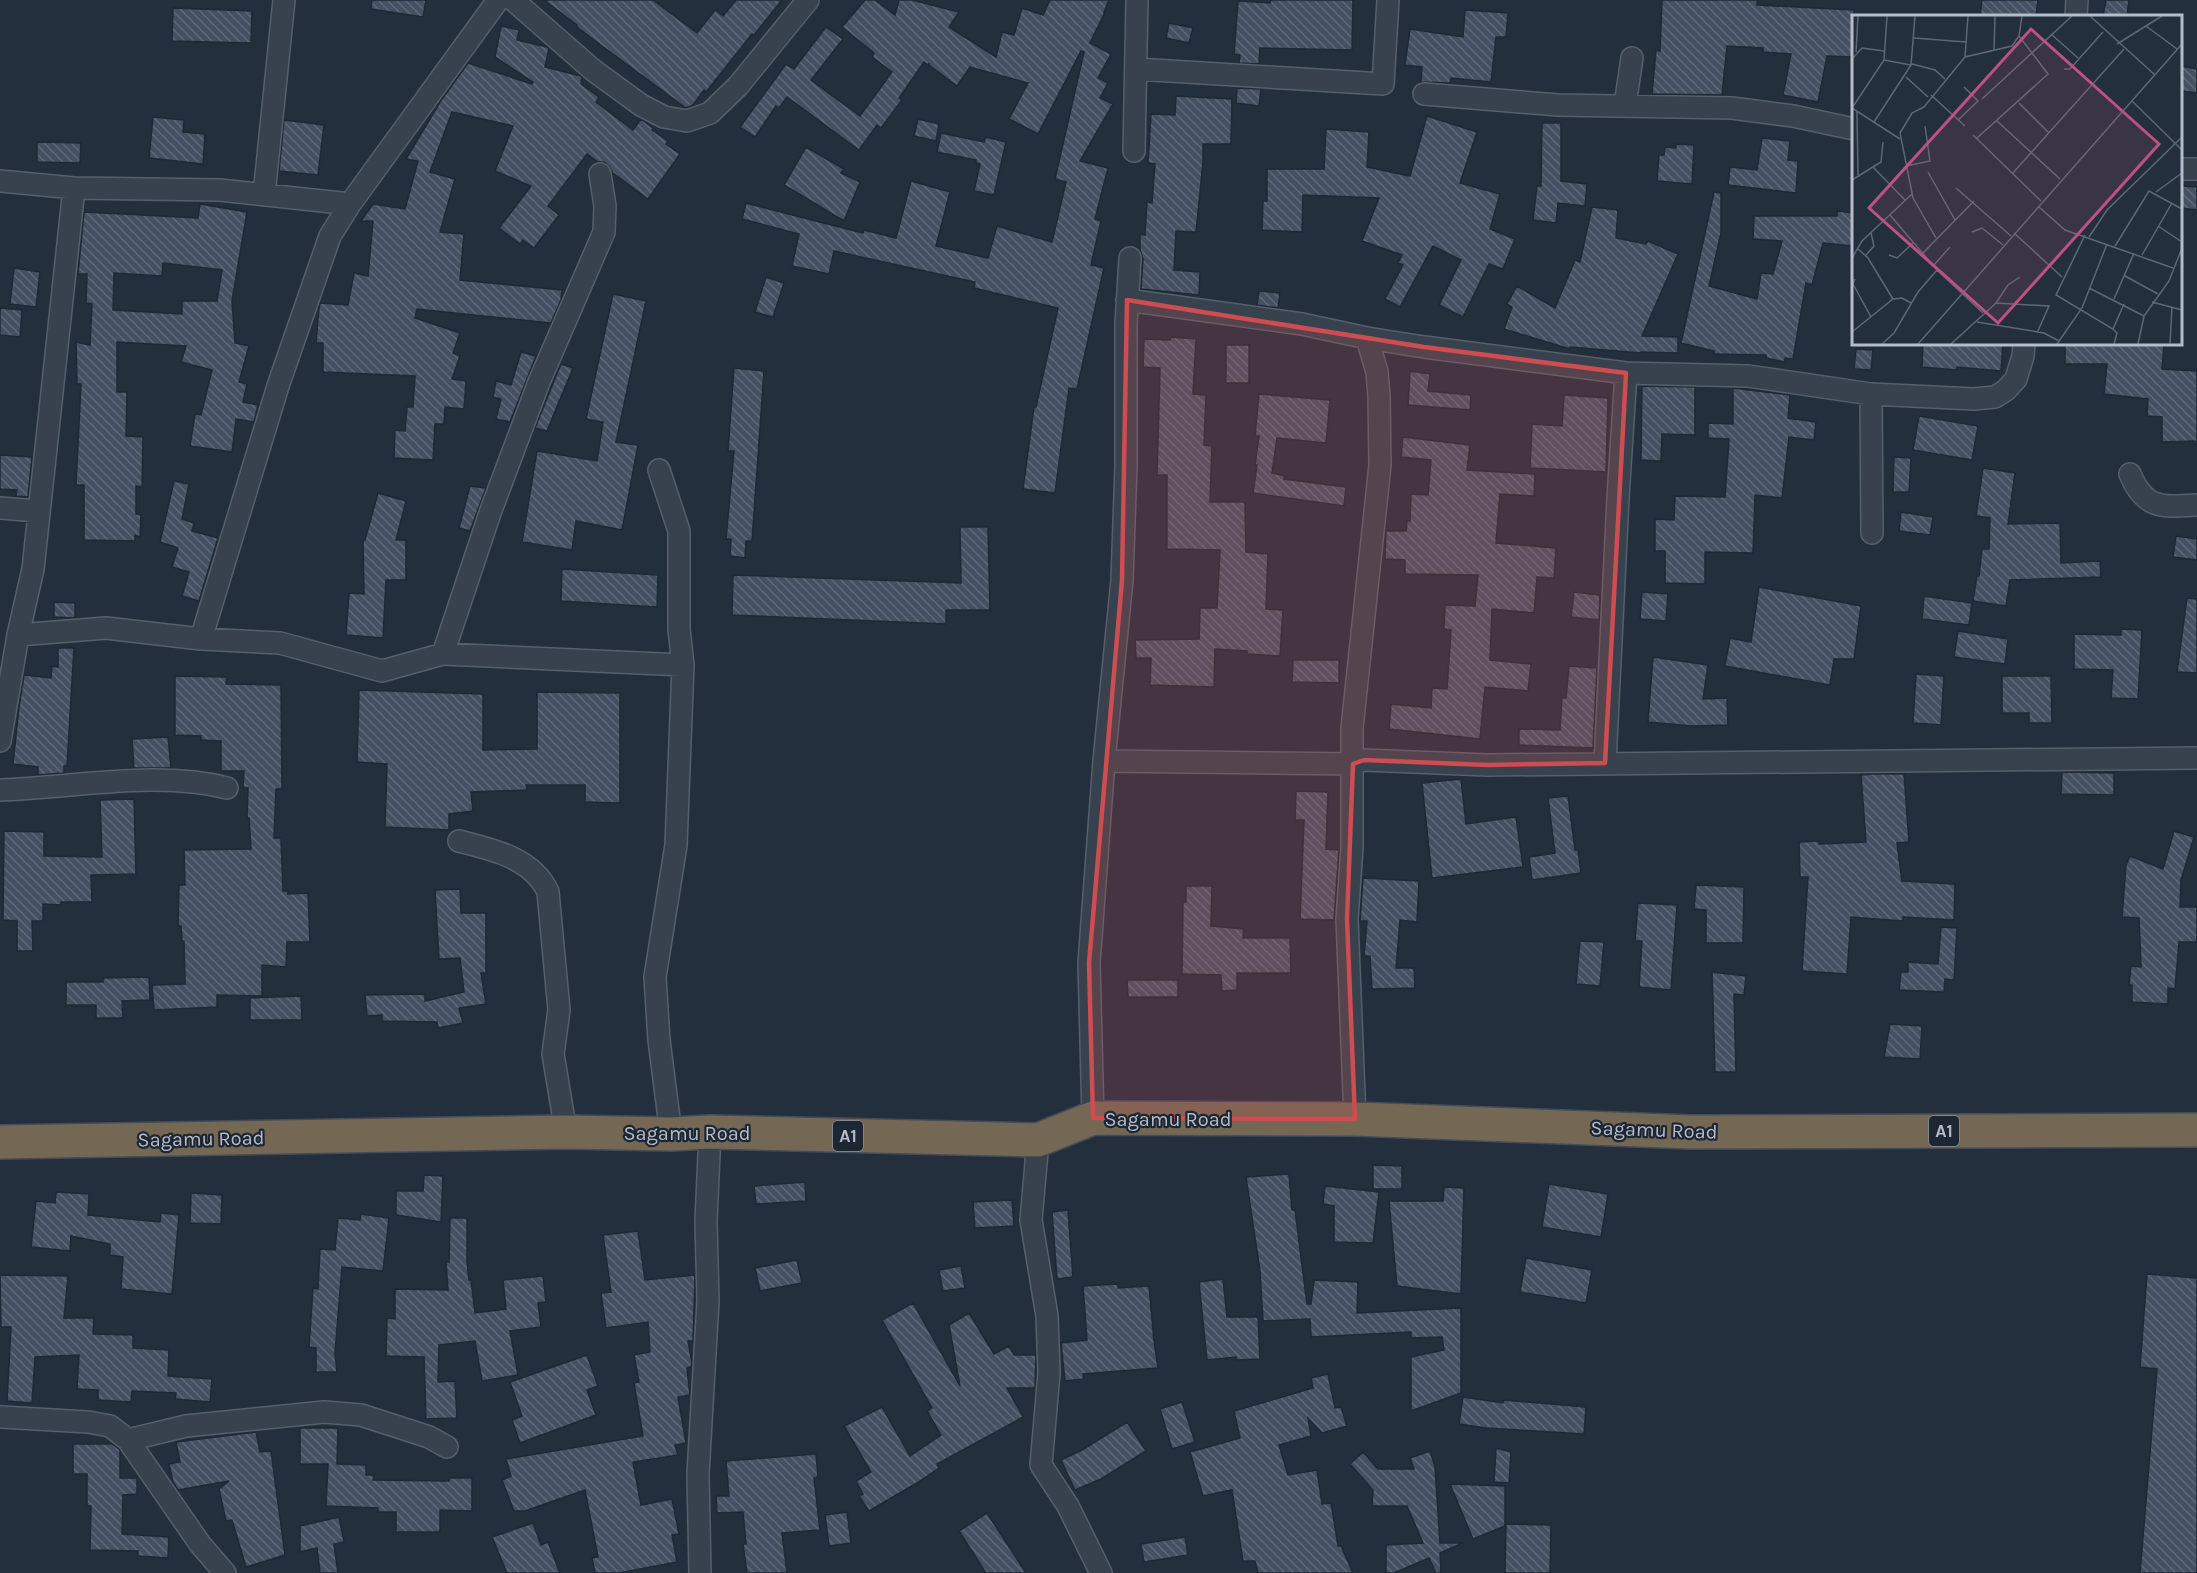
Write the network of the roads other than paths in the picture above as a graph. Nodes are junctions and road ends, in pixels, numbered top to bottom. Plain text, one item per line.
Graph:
1 (284, 0) edge
2 (498, 0) edge
3 (513, 0) edge
4 (808, 0) edge
5 (1137, 0) edge
6 (1388, 0) edge
7 (2077, 0) edge
8 (2076, 15) edge
9 (1632, 58) dead end
10 (1136, 69) junction
11 (1424, 94) dead end
12 (1625, 105) junction
13 (1852, 129) edge
14 (1134, 151) dead end
15 (600, 174) dead end
16 (0, 181) edge
17 (74, 188) junction
18 (264, 195) junction
19 (350, 204) junction
20 (1130, 258) dead end
21 (1127, 300) junction
22 (1367, 338) junction
23 (2024, 345) edge
24 (1626, 372) junction
25 (1871, 394) junction
26 (659, 470) dead end
27 (2130, 474) dead end
28 (2197, 505) edge
29 (0, 508) edge
30 (38, 511) junction
31 (1872, 533) dead end
32 (18, 635) junction
33 (201, 639) junction
34 (443, 654) junction
35 (683, 665) junction
36 (0, 741) edge
37 (2197, 758) edge
38 (1104, 762) junction
39 (1605, 763) junction
40 (1353, 764) junction
41 (227, 788) dead end
42 (0, 790) edge
43 (459, 841) dead end
44 (1093, 1118) junction
45 (1355, 1119) junction
46 (2197, 1130) edge
47 (566, 1132) junction
48 (710, 1132) junction
49 (671, 1134) junction
50 (1038, 1140) junction
51 (0, 1142) edge
52 (0, 1417) edge
53 (128, 1440) junction
54 (447, 1447) dead end
55 (225, 1573) edge
56 (700, 1573) edge
57 (1101, 1573) edge

1 - 18 street
2 - 19 street
3 - 4 street
5 - 10 street
6 - 10 street
7 - 8 street
9 - 12 street
10 - 14 street
11 - 12 street
12 - 13 street
15 - 34 street
16 - 17 street
17 - 18 street
17 - 30 street
18 - 19 street
19 - 33 street
20 - 21 street
21 - 22 street
21 - 38 street
22 - 24 street
22 - 40 street
23 - 25 street
24 - 25 street
24 - 39 street
25 - 31 street
26 - 35 street
27 - 28 street
29 - 30 street
30 - 32 street
32 - 33 street
32 - 36 street
33 - 34 street
34 - 35 street
35 - 49 street
37 - 39 street
38 - 40 street
38 - 44 street
39 - 40 street
40 - 45 street
41 - 42 street
43 - 47 street
44 - 45 highway, Sagamu Road / A1
44 - 50 highway, Sagamu Road / A1
45 - 46 highway, Sagamu Road / A1
47 - 49 highway, Sagamu Road / A1
47 - 51 highway, Sagamu Road / A1
48 - 49 highway, Sagamu Road / A1
48 - 50 highway, Sagamu Road / A1
48 - 56 street
50 - 57 street
52 - 53 street
53 - 54 street
53 - 55 street

